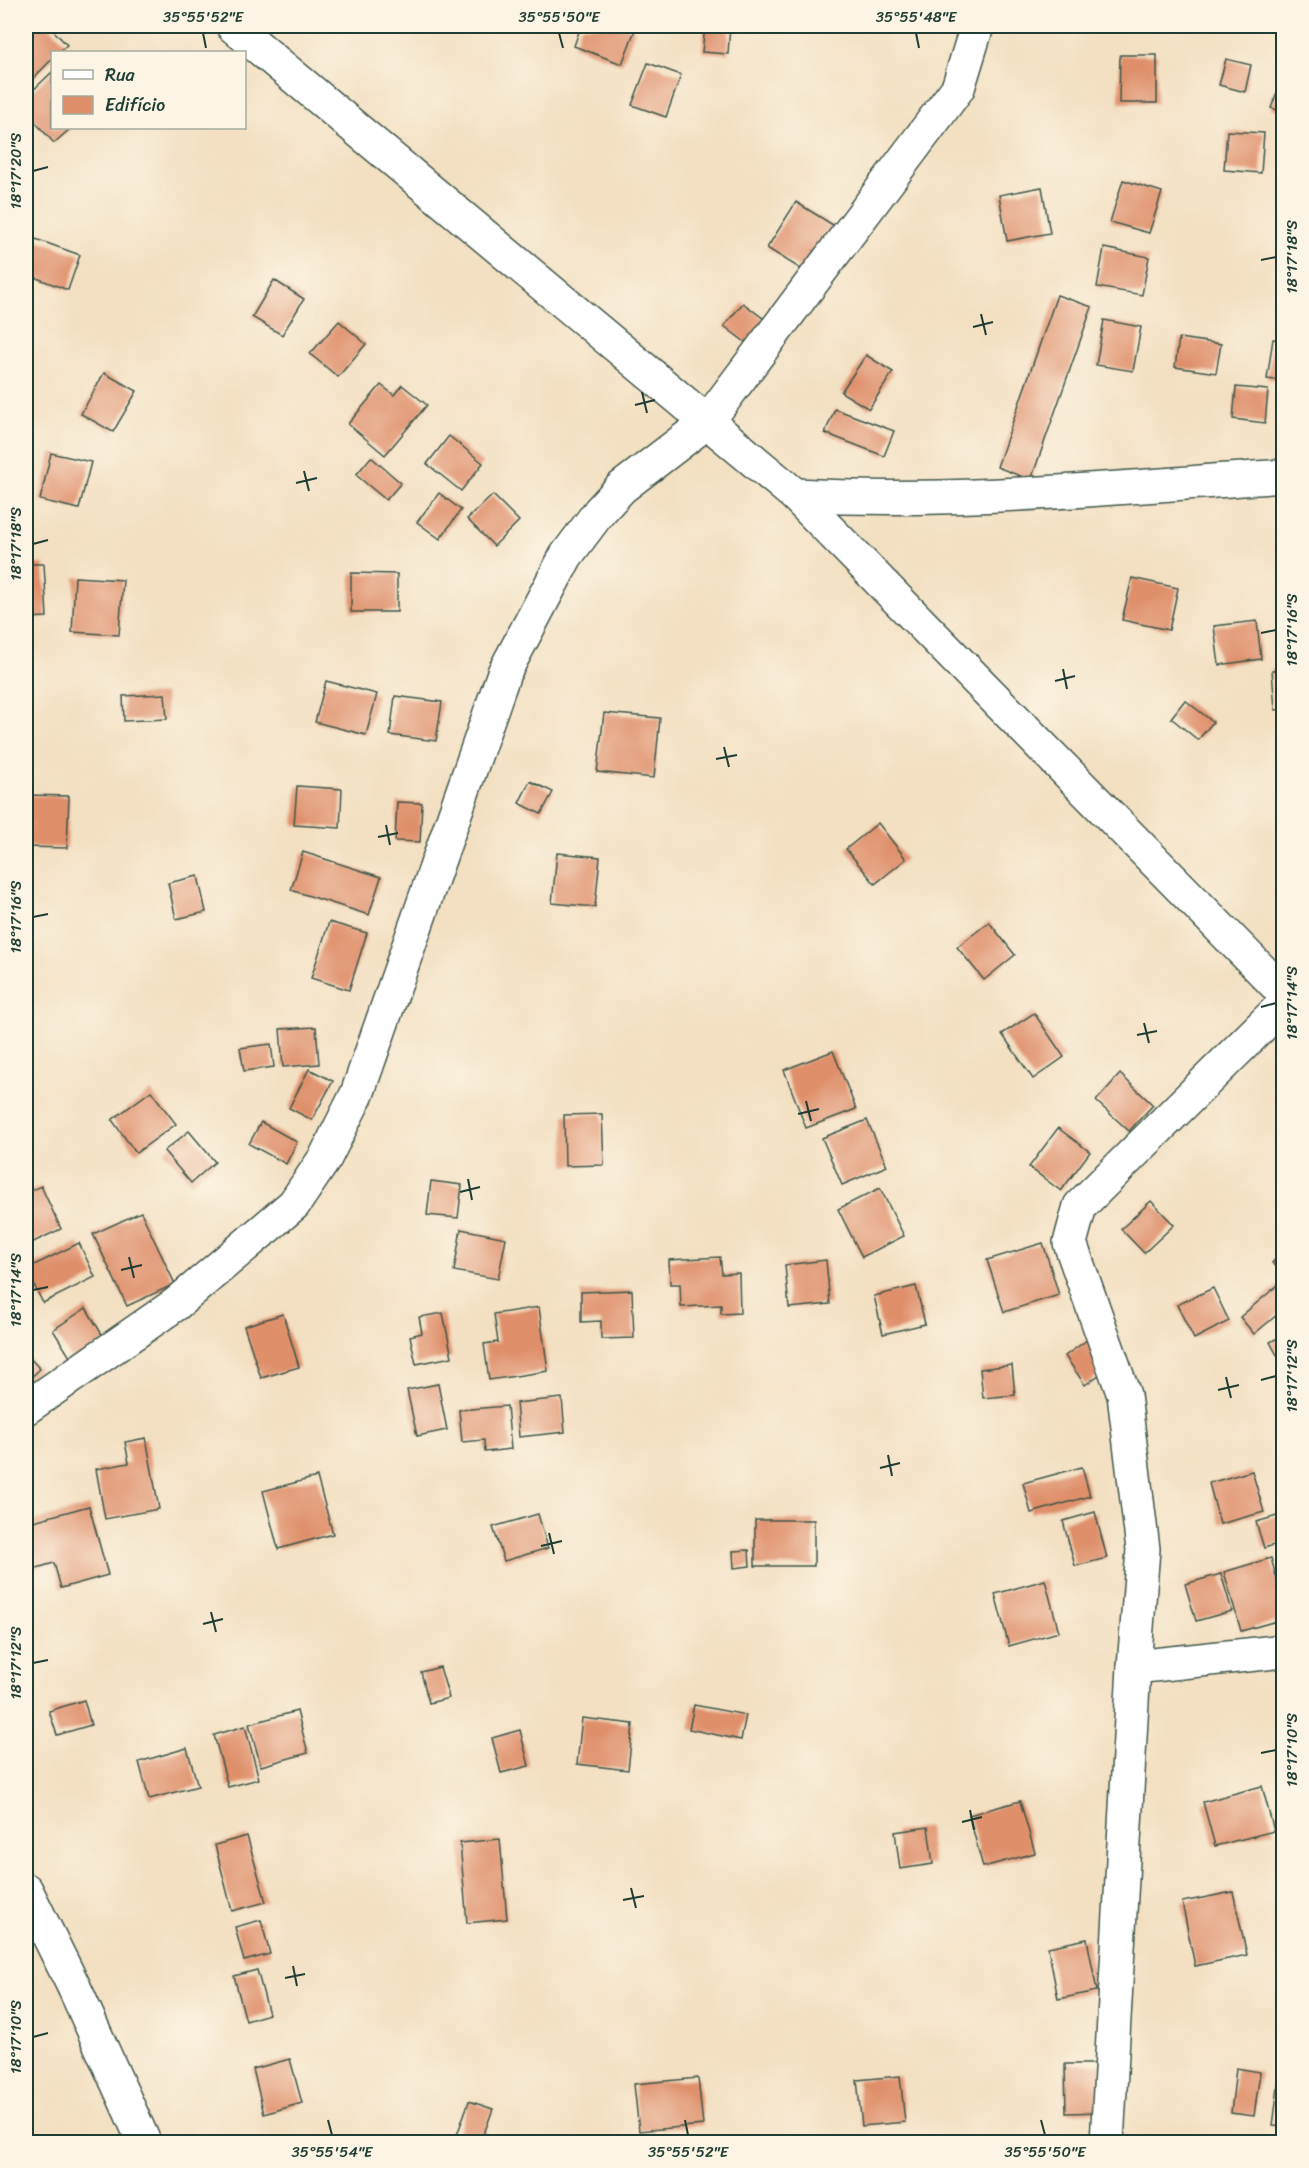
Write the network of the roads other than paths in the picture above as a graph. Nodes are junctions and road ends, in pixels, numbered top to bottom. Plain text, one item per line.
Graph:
1 (233, 26) edge
2 (977, 26) edge
3 (707, 422) junction
4 (1284, 476) edge
5 (795, 495) junction
6 (1284, 993) edge
7 (1284, 1004) edge
8 (26, 1408) edge
9 (1284, 1652) edge
10 (1134, 1667) junction
11 (26, 1890) edge
12 (144, 2142) edge
13 (1107, 2142) edge

1 - 3 street
2 - 3 street
3 - 5 street
3 - 8 street
4 - 5 street
5 - 6 street
7 - 10 street
9 - 10 street
10 - 13 street
11 - 12 street

